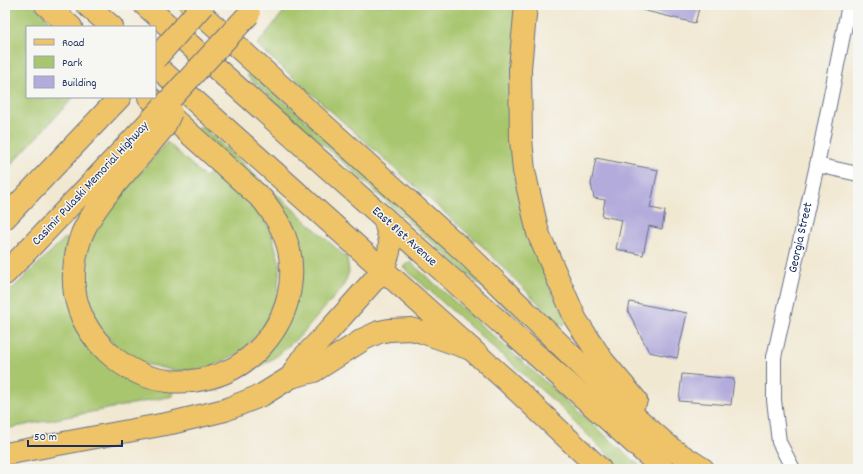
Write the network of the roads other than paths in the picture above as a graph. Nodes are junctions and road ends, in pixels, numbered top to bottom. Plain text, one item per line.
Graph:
1 (46, 5) edge
2 (87, 5) edge
3 (145, 5) edge
4 (183, 5) edge
5 (191, 5) edge
6 (203, 5) edge
7 (526, 5) edge
8 (849, 5) edge
9 (253, 10) edge
10 (70, 26) edge
11 (111, 26) edge
12 (156, 50) edge
13 (156, 58) edge
14 (156, 66) edge
15 (150, 98) edge
16 (115, 103) edge
17 (143, 140) junction
18 (817, 165) junction
19 (858, 174) edge
20 (5, 218) edge
21 (384, 218) junction
22 (383, 270) junction
23 (5, 274) edge
24 (471, 348) junction
25 (291, 376) junction
26 (5, 454) edge
27 (600, 469) edge
28 (663, 469) edge
29 (704, 469) edge
30 (793, 469) edge

1 - 10 main road
2 - 11 main road
3 - 21 main road, East 81st Avenue
4 - 12 main road
5 - 29 main road
6 - 13 main road, bridge
7 - 29 main road
8 - 18 street, Georgia Street
9 - 17 main road, Casimir Pulaski Memorial Highway, bridge
14 - 22 main road
15 - 17 main road
16 - 20 main road
17 - 23 main road, Casimir Pulaski Memorial Highway
18 - 19 street
18 - 30 street, Georgia Street
21 - 22 main road
21 - 28 main road, East 81st Avenue
22 - 24 main road
22 - 25 main road
24 - 25 main road
24 - 27 main road
25 - 26 main road

